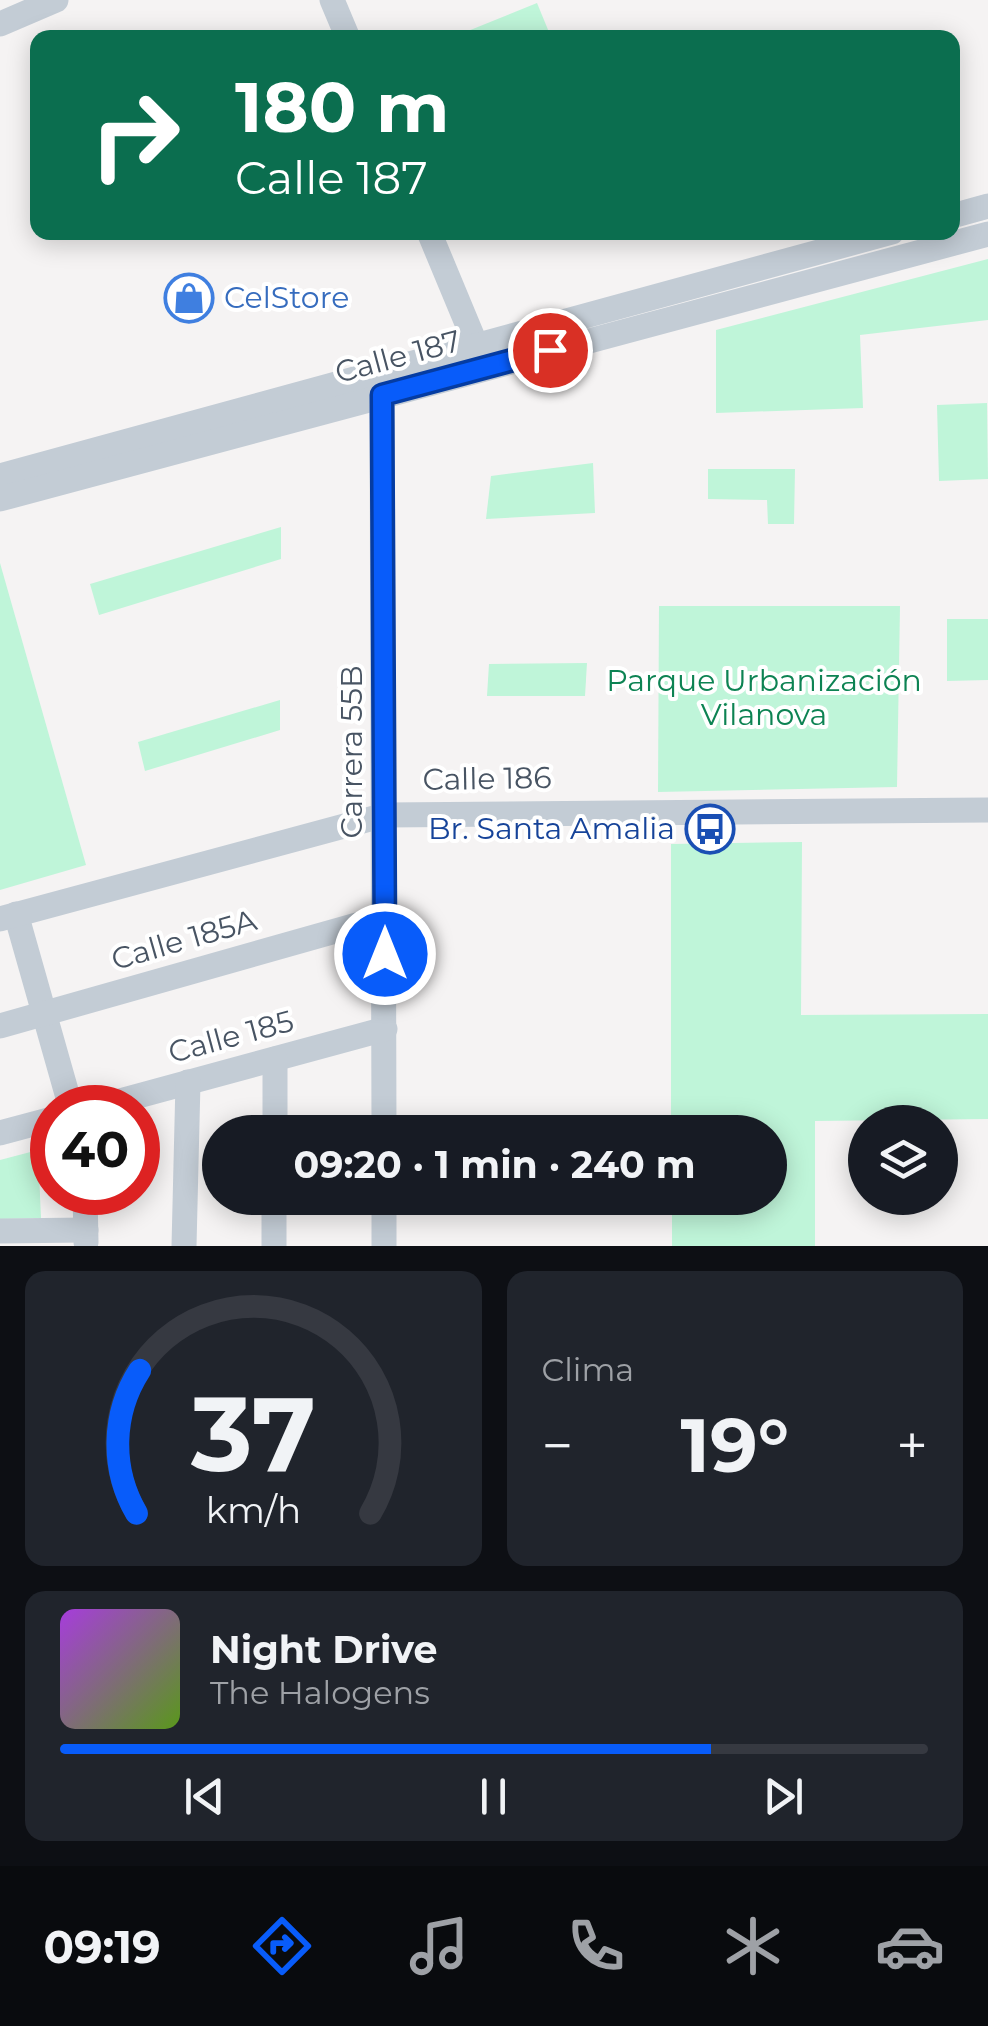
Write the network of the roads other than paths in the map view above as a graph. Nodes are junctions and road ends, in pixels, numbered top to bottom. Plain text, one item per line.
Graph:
1 (56, 0) edge
2 (332, 0) edge
3 (0, 24) edge
4 (345, 30) edge
5 (988, 206) edge
6 (960, 214) edge
7 (988, 234) edge
8 (432, 240) edge
9 (856, 240) edge
10 (481, 356) junction
11 (382, 383) junction
12 (0, 476) edge
13 (0, 499) edge
14 (988, 810) edge
15 (385, 814) junction
16 (8, 916) edge
17 (385, 917) junction
18 (44, 1013) junction
19 (0, 1026) edge
20 (384, 1029) junction
21 (275, 1059) junction
22 (188, 1082) junction
23 (65, 1085) edge
24 (160, 1090) edge
25 (275, 1115) edge
26 (384, 1115) edge
27 (30, 1125) edge
28 (0, 1133) edge
29 (274, 1215) edge
30 (384, 1215) edge
31 (0, 1231) edge
32 (86, 1238) edge
33 (184, 1246) edge
34 (274, 1246) edge
35 (384, 1246) edge

1 - 3 street
2 - 4 street
5 - 6 street
7 - 10 street, Calle 187
8 - 10 street
9 - 10 street, Calle 187
10 - 11 street, Calle 187
11 - 12 street, Calle 187
11 - 13 street, Calle 187
11 - 15 street, Carrera 55B
14 - 15 street, Calle 186
15 - 16 street, Calle 186
15 - 17 street, Carrera 55B
16 - 18 street
17 - 18 street, Calle 185A
17 - 20 street, Carrera 55B
18 - 19 street, Calle 185A
18 - 23 street
20 - 21 street, Calle 185
20 - 26 street, Carrera 55B
21 - 22 street, Calle 185
21 - 25 street
22 - 24 street, Calle 185
22 - 33 street
27 - 28 street
29 - 34 street
30 - 35 street
31 - 32 street

